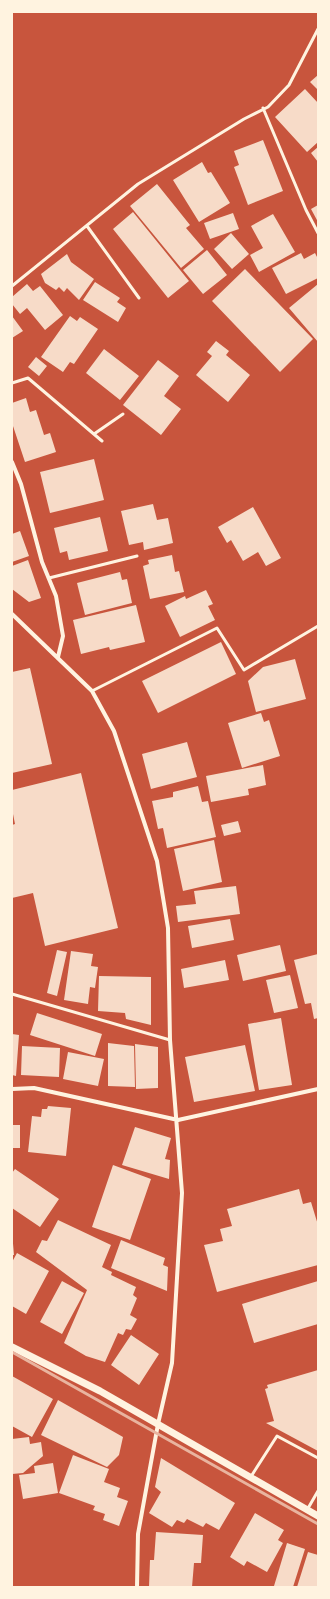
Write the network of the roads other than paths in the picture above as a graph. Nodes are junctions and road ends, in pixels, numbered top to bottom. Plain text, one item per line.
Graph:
1 (318, 29) edge
2 (264, 108) junction
3 (86, 226) junction
4 (318, 233) edge
5 (12, 286) edge
6 (138, 298) dead end
7 (12, 383) edge
8 (123, 414) dead end
9 (94, 434) junction
10 (102, 442) dead end
11 (12, 462) edge
12 (137, 556) dead end
13 (49, 578) junction
14 (12, 614) edge
15 (318, 626) edge
16 (58, 657) junction
17 (92, 691) junction
18 (12, 994) edge
19 (170, 1040) junction
20 (12, 1089) edge
21 (318, 1089) edge
22 (178, 1120) junction
23 (12, 1346) edge
24 (158, 1424) junction
25 (318, 1458) edge
26 (250, 1478) junction
27 (318, 1491) edge
28 (307, 1510) junction
29 (318, 1516) edge
30 (138, 1587) edge

1 - 2 lane
2 - 3 lane
2 - 4 lane
3 - 5 lane
3 - 6 lane
7 - 9 lane
8 - 9 lane
9 - 10 lane
11 - 13 street
12 - 13 lane
13 - 16 street
14 - 16 street
15 - 17 lane
16 - 17 street
17 - 19 street
18 - 19 lane
19 - 22 street
20 - 22 street
21 - 22 street
22 - 24 street
23 - 24 street
24 - 26 street
24 - 30 street
25 - 26 lane
26 - 28 street
27 - 28 lane
28 - 29 street

